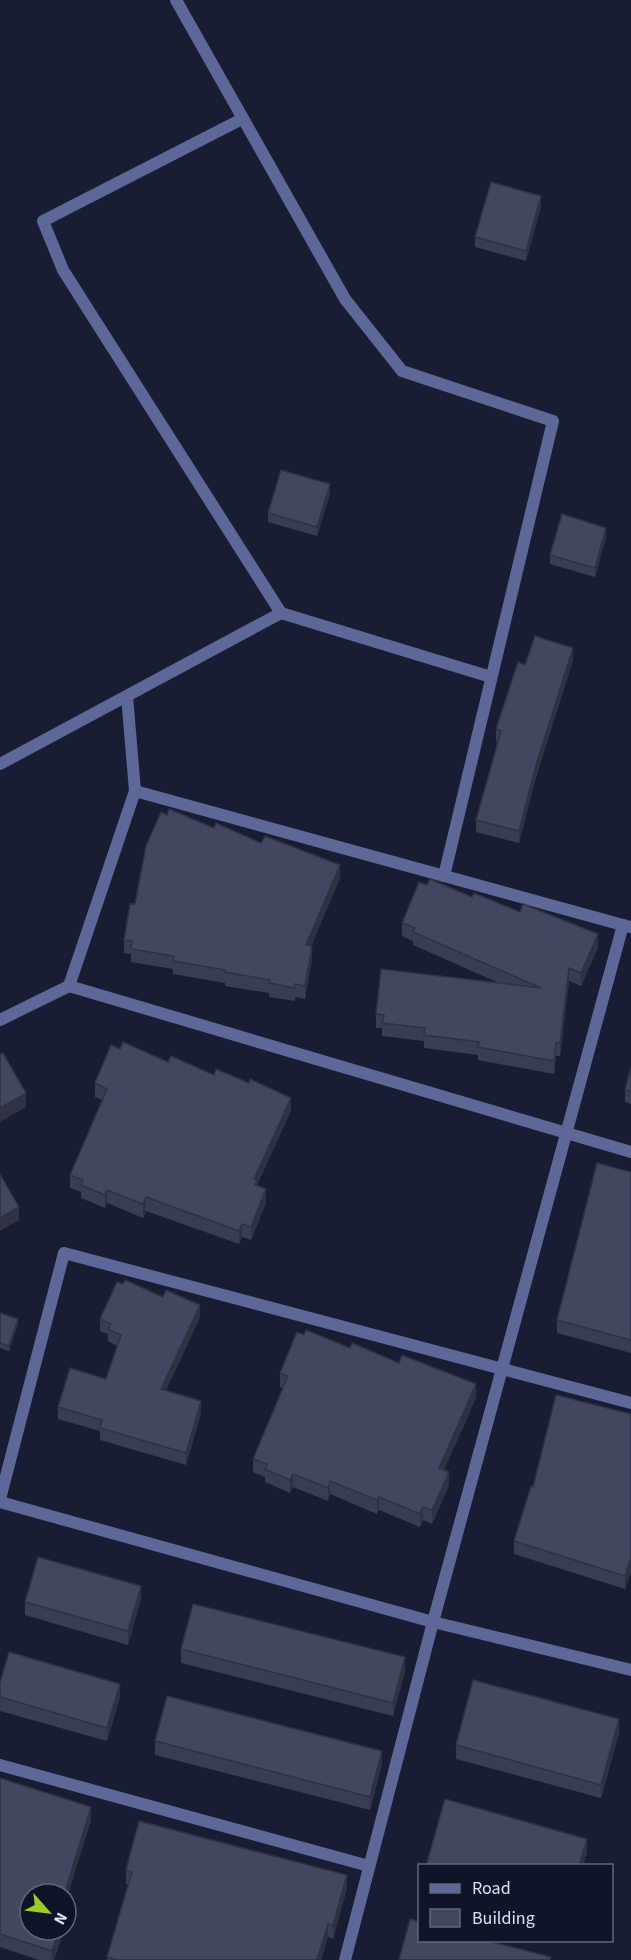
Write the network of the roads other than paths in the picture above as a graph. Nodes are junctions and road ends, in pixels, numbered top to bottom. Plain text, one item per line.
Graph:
1 (176, 0) edge
2 (242, 119) junction
3 (280, 613) junction
4 (492, 677) junction
5 (127, 696) junction
6 (0, 764) edge
7 (135, 791) junction
8 (444, 876) junction
9 (627, 926) edge
10 (69, 986) junction
11 (0, 1020) edge
12 (566, 1133) junction
13 (631, 1152) edge
14 (501, 1368) junction
15 (631, 1403) edge
16 (0, 1500) edge
17 (433, 1622) junction
18 (631, 1670) edge
19 (0, 1765) edge
20 (369, 1866) junction
21 (345, 1960) edge

1 - 2 street
2 - 3 street
2 - 4 street
3 - 4 street
3 - 5 street
4 - 8 street
5 - 6 street
5 - 7 street
7 - 8 street
7 - 10 street
8 - 9 street
9 - 12 street
10 - 11 street
10 - 12 street
12 - 13 street
12 - 14 street
14 - 15 street
14 - 16 street
14 - 17 street
16 - 17 street
17 - 18 street
17 - 20 street
19 - 20 street
20 - 21 street

